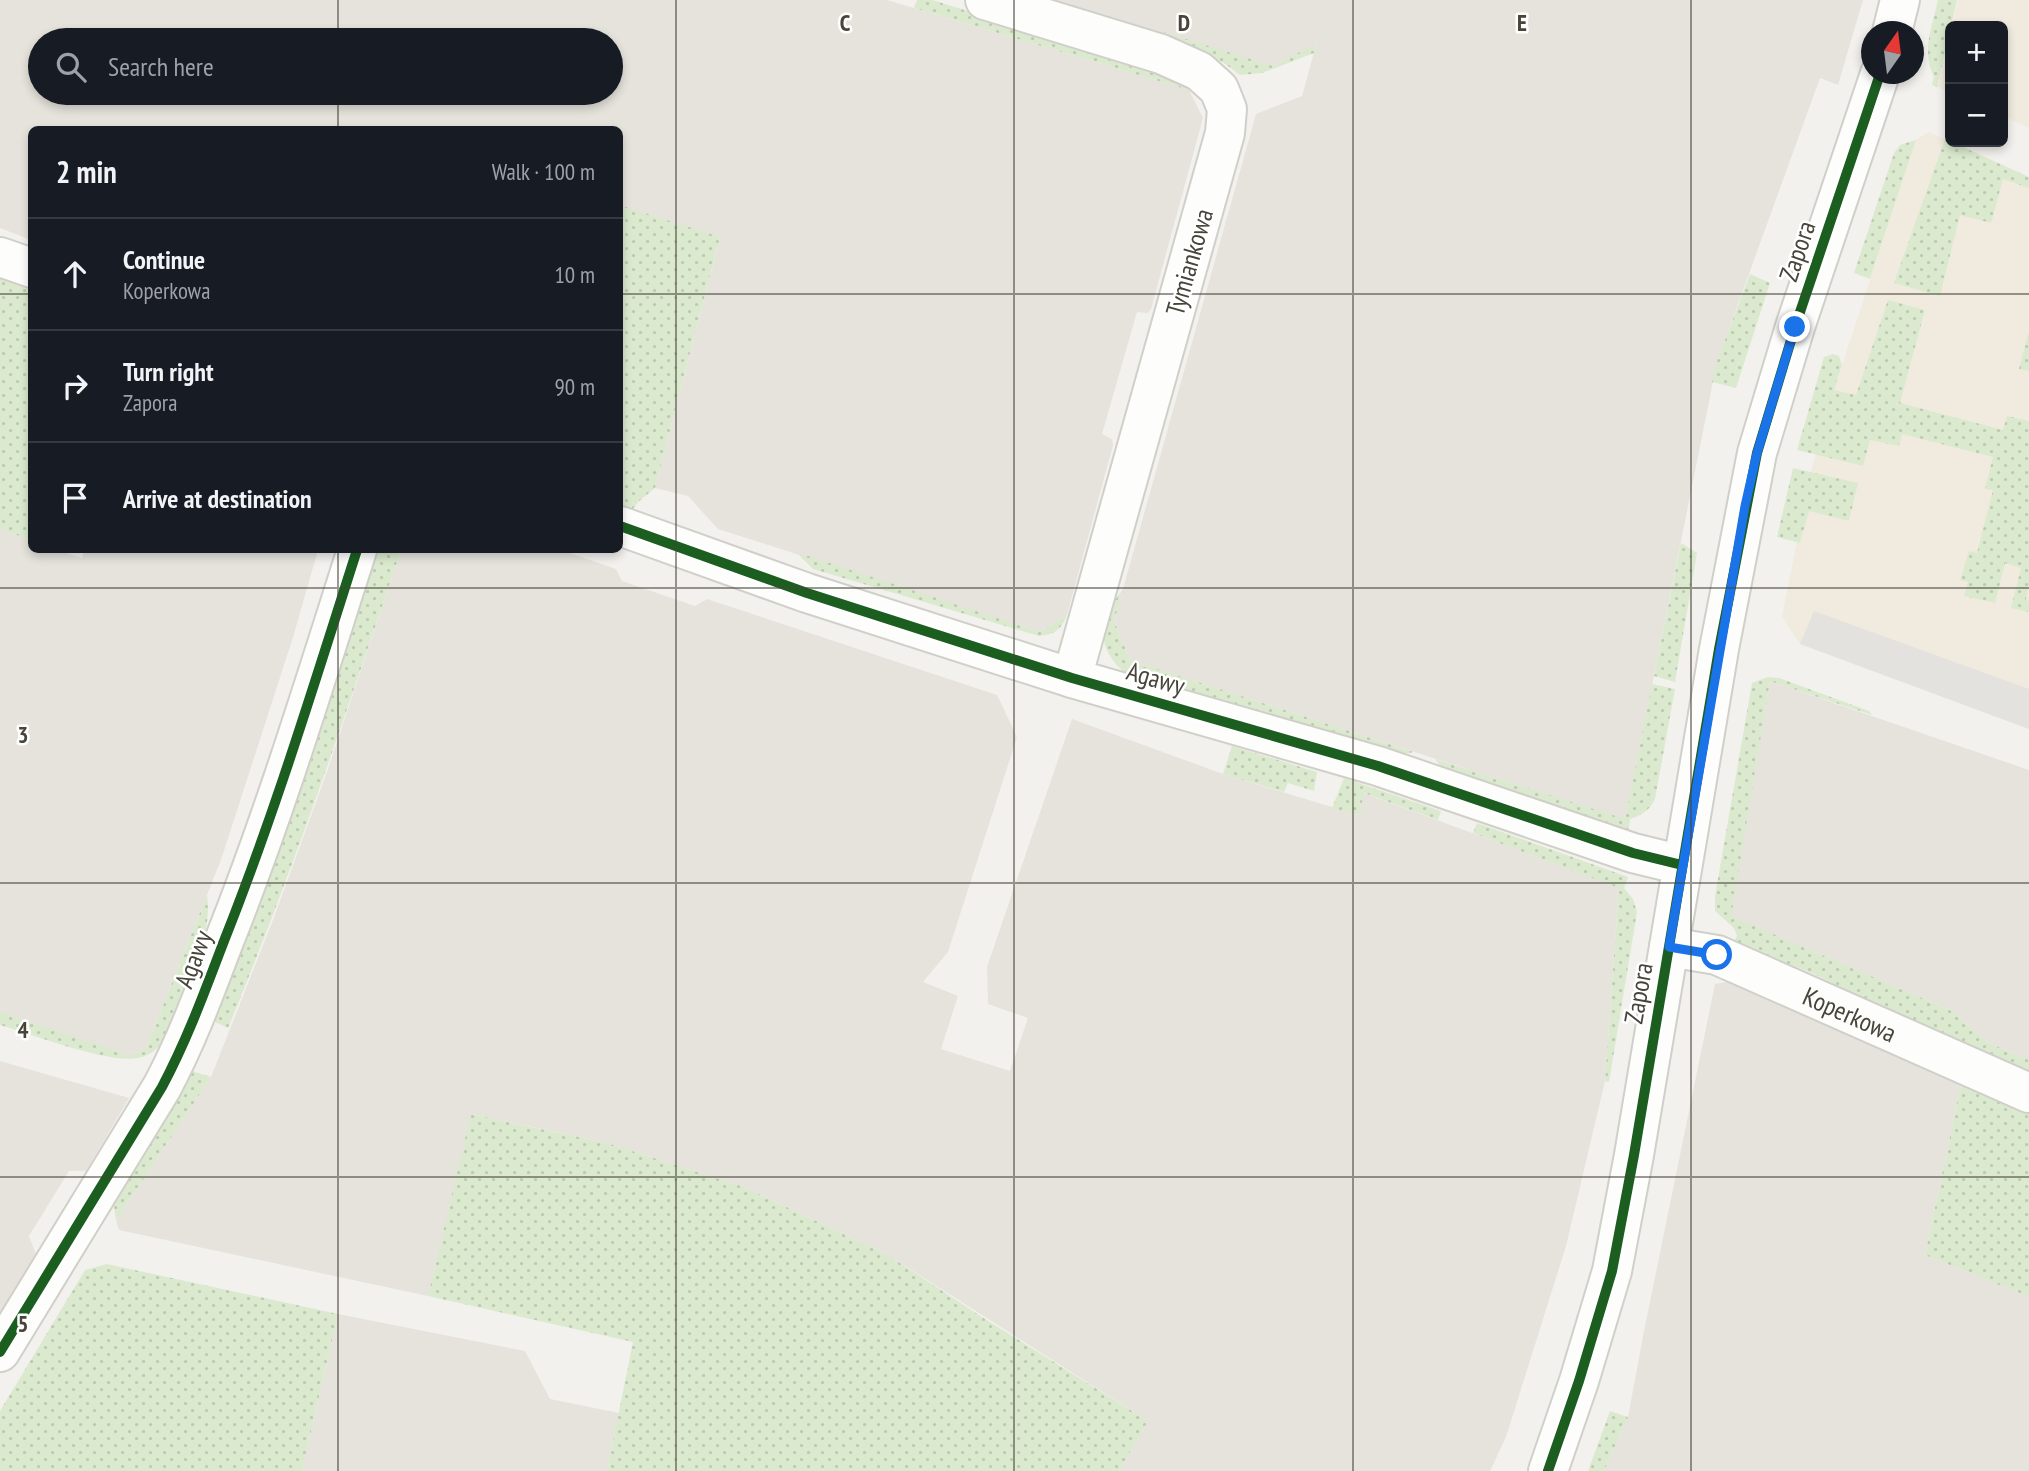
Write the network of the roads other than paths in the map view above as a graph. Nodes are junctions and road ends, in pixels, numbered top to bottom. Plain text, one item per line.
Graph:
1 (985, 0) edge
2 (1900, 0) edge
3 (1895, 21) edge
4 (1878, 84) edge
5 (0, 257) edge
6 (28, 267) edge
7 (623, 527) edge
8 (356, 553) edge
9 (1072, 678) junction
10 (1682, 865) junction
11 (1669, 947) junction
12 (2029, 1093) edge
13 (0, 1352) edge
14 (1548, 1471) edge

1 - 9 street, Tymiankowa
2 - 3 street
4 - 10 street, Zapora
5 - 6 street
7 - 9 street, Agawy
8 - 13 street, Agawy
9 - 10 street, Agawy
10 - 11 street, Zapora
11 - 12 street, Koperkowa
11 - 14 street, Zapora

